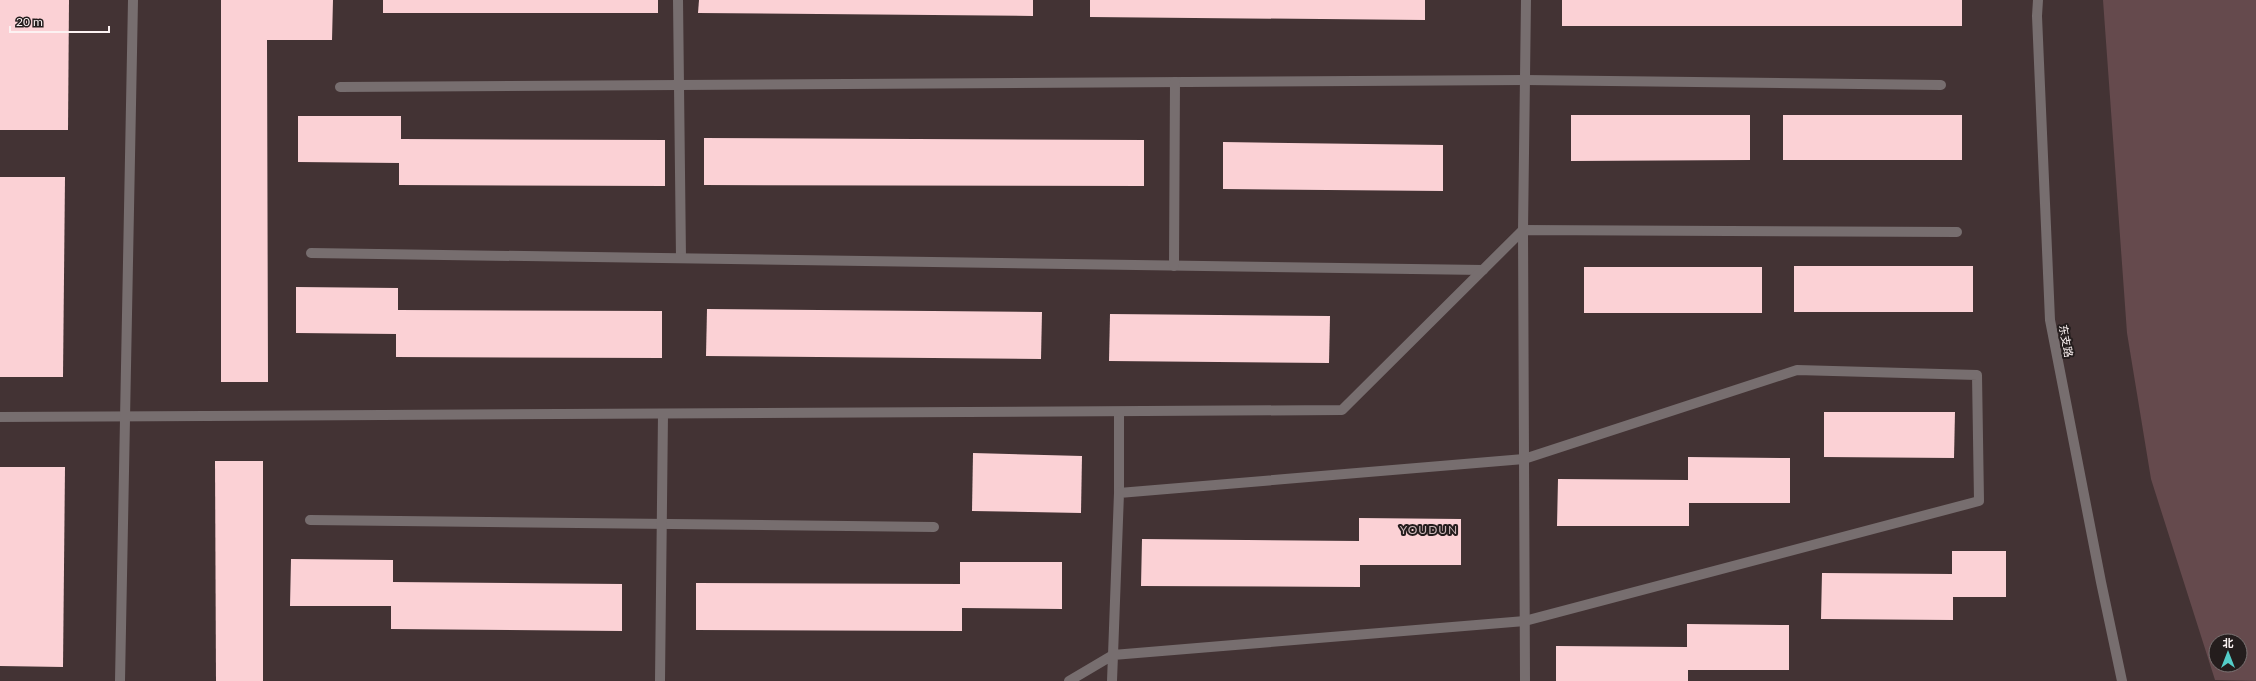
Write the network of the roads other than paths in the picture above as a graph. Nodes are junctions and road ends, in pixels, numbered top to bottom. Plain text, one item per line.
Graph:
1 (133, 0) edge
2 (678, 0) edge
3 (1526, 0) edge
4 (2038, 0) edge
5 (1525, 80) junction
6 (1175, 82) junction
7 (679, 85) junction
8 (1941, 85) dead end
9 (340, 87) dead end
10 (1522, 230) junction
11 (1957, 232) dead end
12 (311, 253) dead end
13 (681, 258) junction
14 (1174, 266) junction
15 (1482, 270) junction
16 (1119, 412) junction
17 (663, 414) junction
18 (0, 417) edge
19 (125, 418) junction
20 (1524, 459) junction
21 (1119, 493) junction
22 (310, 520) dead end
23 (662, 524) junction
24 (934, 527) dead end
25 (1525, 621) junction
26 (1113, 656) junction
27 (120, 681) edge
28 (660, 681) edge
29 (1069, 681) edge
30 (1112, 681) edge
31 (1525, 681) edge
32 (2122, 681) edge

1 - 19 street
2 - 7 street
3 - 5 street
4 - 32 street, 东支路
5 - 6 street
5 - 8 street
5 - 10 street
6 - 7 street
6 - 14 street
7 - 9 street
7 - 13 street
10 - 11 street
10 - 15 street
10 - 20 street
12 - 13 street
13 - 14 street
14 - 15 street
15 - 16 street
16 - 17 street
16 - 21 street
17 - 19 street
17 - 23 street
18 - 19 street
19 - 27 street
20 - 21 street
20 - 25 street
20 - 25 street
21 - 26 street
22 - 23 street
23 - 24 street
23 - 28 street
25 - 26 street
25 - 31 street
26 - 29 street
26 - 30 street

